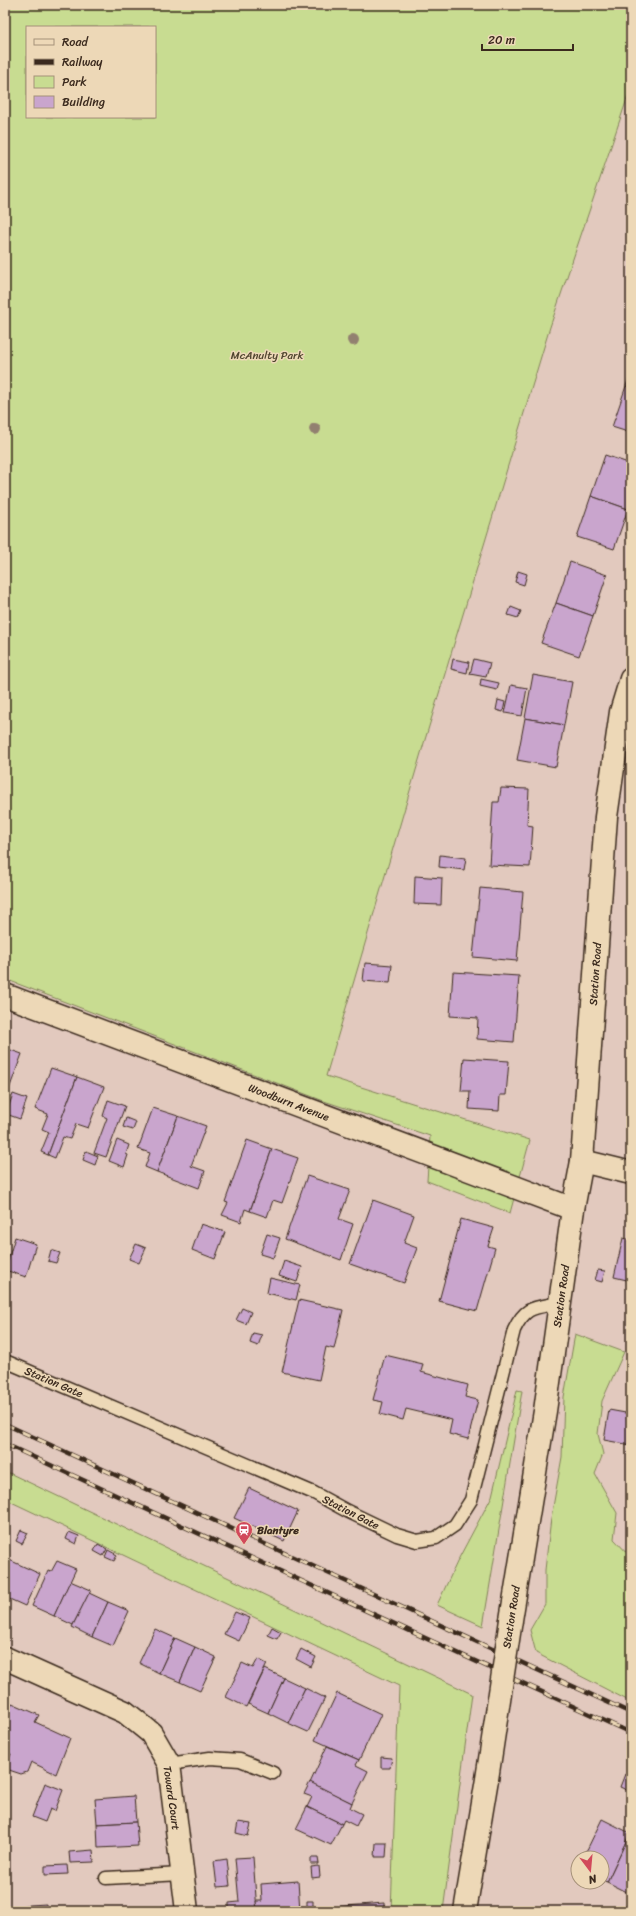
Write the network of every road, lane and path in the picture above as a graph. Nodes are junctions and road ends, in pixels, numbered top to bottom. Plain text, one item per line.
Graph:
1 (631, 679) edge
2 (5, 995) edge
3 (582, 1161) junction
4 (631, 1173) edge
5 (573, 1210) junction
6 (560, 1303) junction
7 (5, 1361) edge
8 (5, 1658) edge
9 (169, 1764) junction
10 (272, 1773) dead end
11 (182, 1874) junction
12 (106, 1878) dead end
13 (186, 1911) edge
14 (465, 1911) edge

1 - 3 street, Station Road
2 - 5 street, Woodburn Avenue
3 - 4 street
3 - 5 street, Station Road
5 - 6 street, Station Road
6 - 7 lane, Station Gate
6 - 14 street, Station Road, bridge
8 - 9 street, Toward Court
9 - 10 lane
9 - 11 street, Toward Court
11 - 12 lane
11 - 13 street, Toward Court

